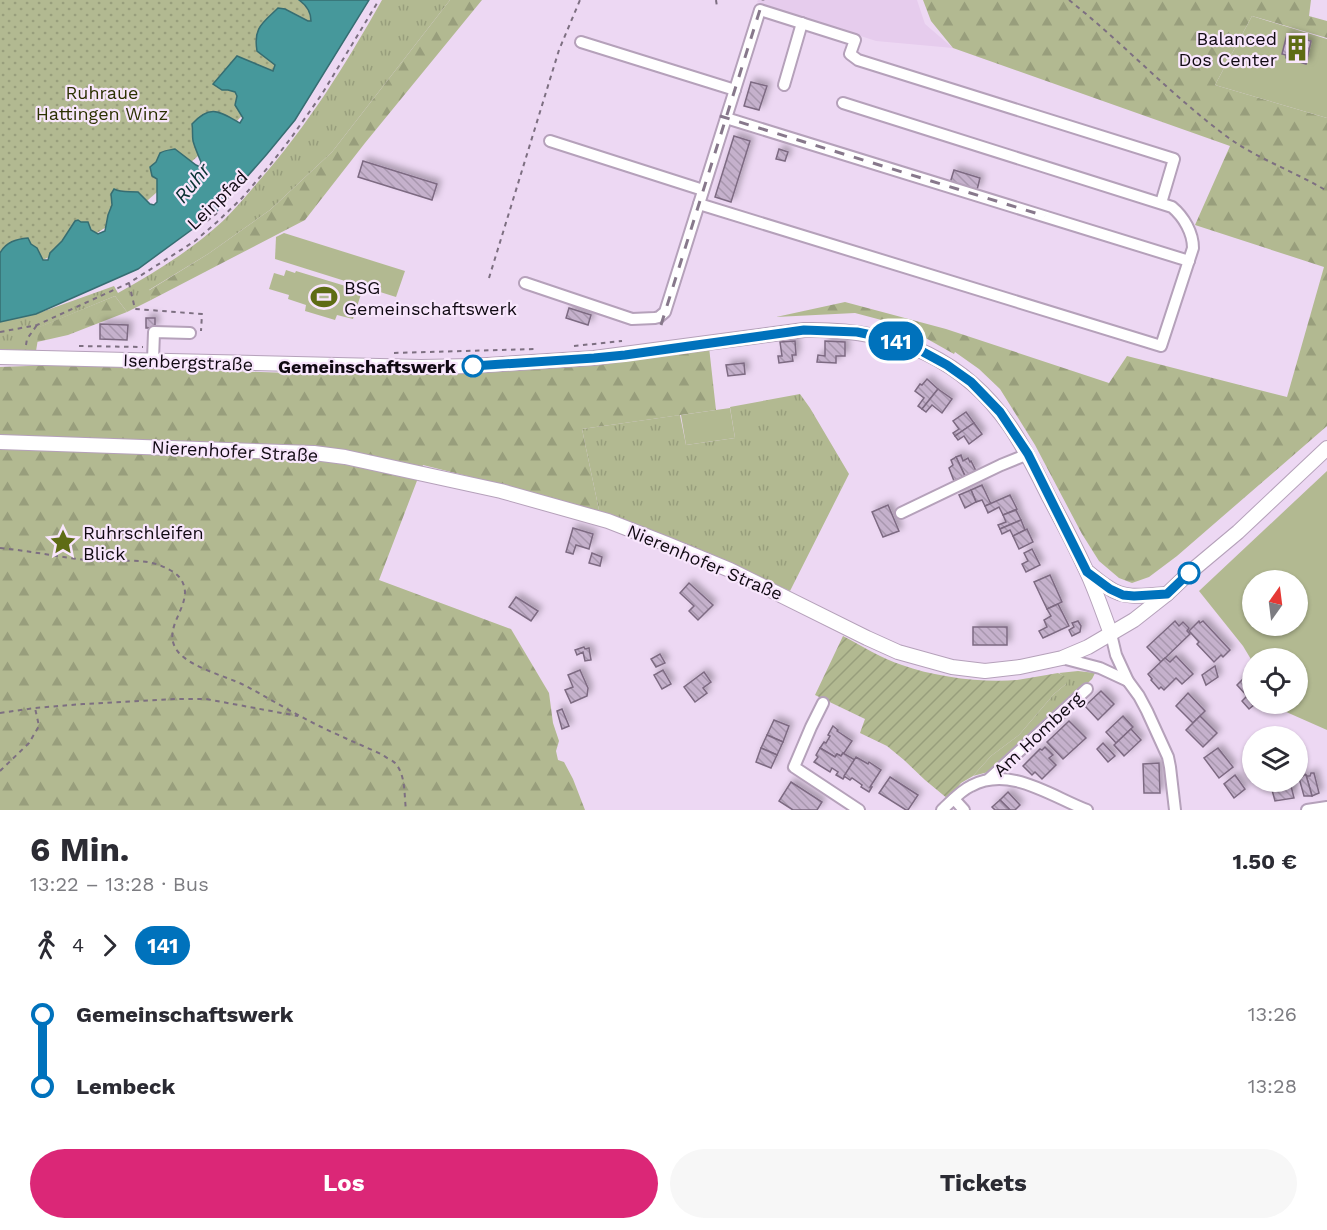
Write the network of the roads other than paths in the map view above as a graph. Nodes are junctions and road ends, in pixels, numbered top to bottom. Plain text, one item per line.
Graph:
1 (802, 23) junction
2 (581, 42) dead end
3 (784, 86) dead end
4 (735, 90) junction
5 (843, 104) dead end
6 (726, 118) junction
7 (550, 141) dead end
8 (704, 190) junction
9 (1161, 203) junction
10 (699, 204) junction
11 (1189, 261) junction
12 (525, 283) dead end
13 (190, 333) road end
14 (153, 354) junction
15 (0, 357) edge
16 (0, 441) edge
17 (1327, 448) edge
18 (1028, 454) junction
19 (902, 513) dead end
20 (1087, 572) junction
21 (1167, 594) junction
22 (1111, 634) junction
23 (1062, 658) junction
24 (1128, 681) junction
25 (1088, 688) dead end
26 (823, 703) dead end
27 (989, 779) junction
28 (954, 799) junction
29 (1327, 807) edge
30 (859, 810) edge
31 (942, 810) edge
32 (964, 810) edge
33 (1088, 810) edge
34 (1175, 810) edge
35 (1307, 810) edge

1 - 3 street
1 - 4 street
1 - 9 street
2 - 4 street
4 - 6 street
5 - 9 street
6 - 8 street
6 - 11 street
7 - 8 street
8 - 10 street
9 - 11 street
10 - 11 street
10 - 12 street
13 - 14 street
14 - 15 main road, Isenbergstraße
14 - 18 main road, Isenbergstraße
16 - 23 main road, Nierenhofer Straße
17 - 21 main road, Nierenhofer Straße
18 - 19 street
18 - 20 main road, Isenbergstraße
20 - 21 main road
20 - 22 main road, Isenbergstraße
21 - 22 main road, Nierenhofer Straße
22 - 23 main road, Nierenhofer Straße
22 - 24 street
23 - 24 street
24 - 34 street
25 - 27 street, Am Homberg
26 - 30 street
27 - 28 street, Am Homberg
27 - 33 street, Am Homberg
28 - 31 street, Am Homberg
28 - 32 street
29 - 35 street

